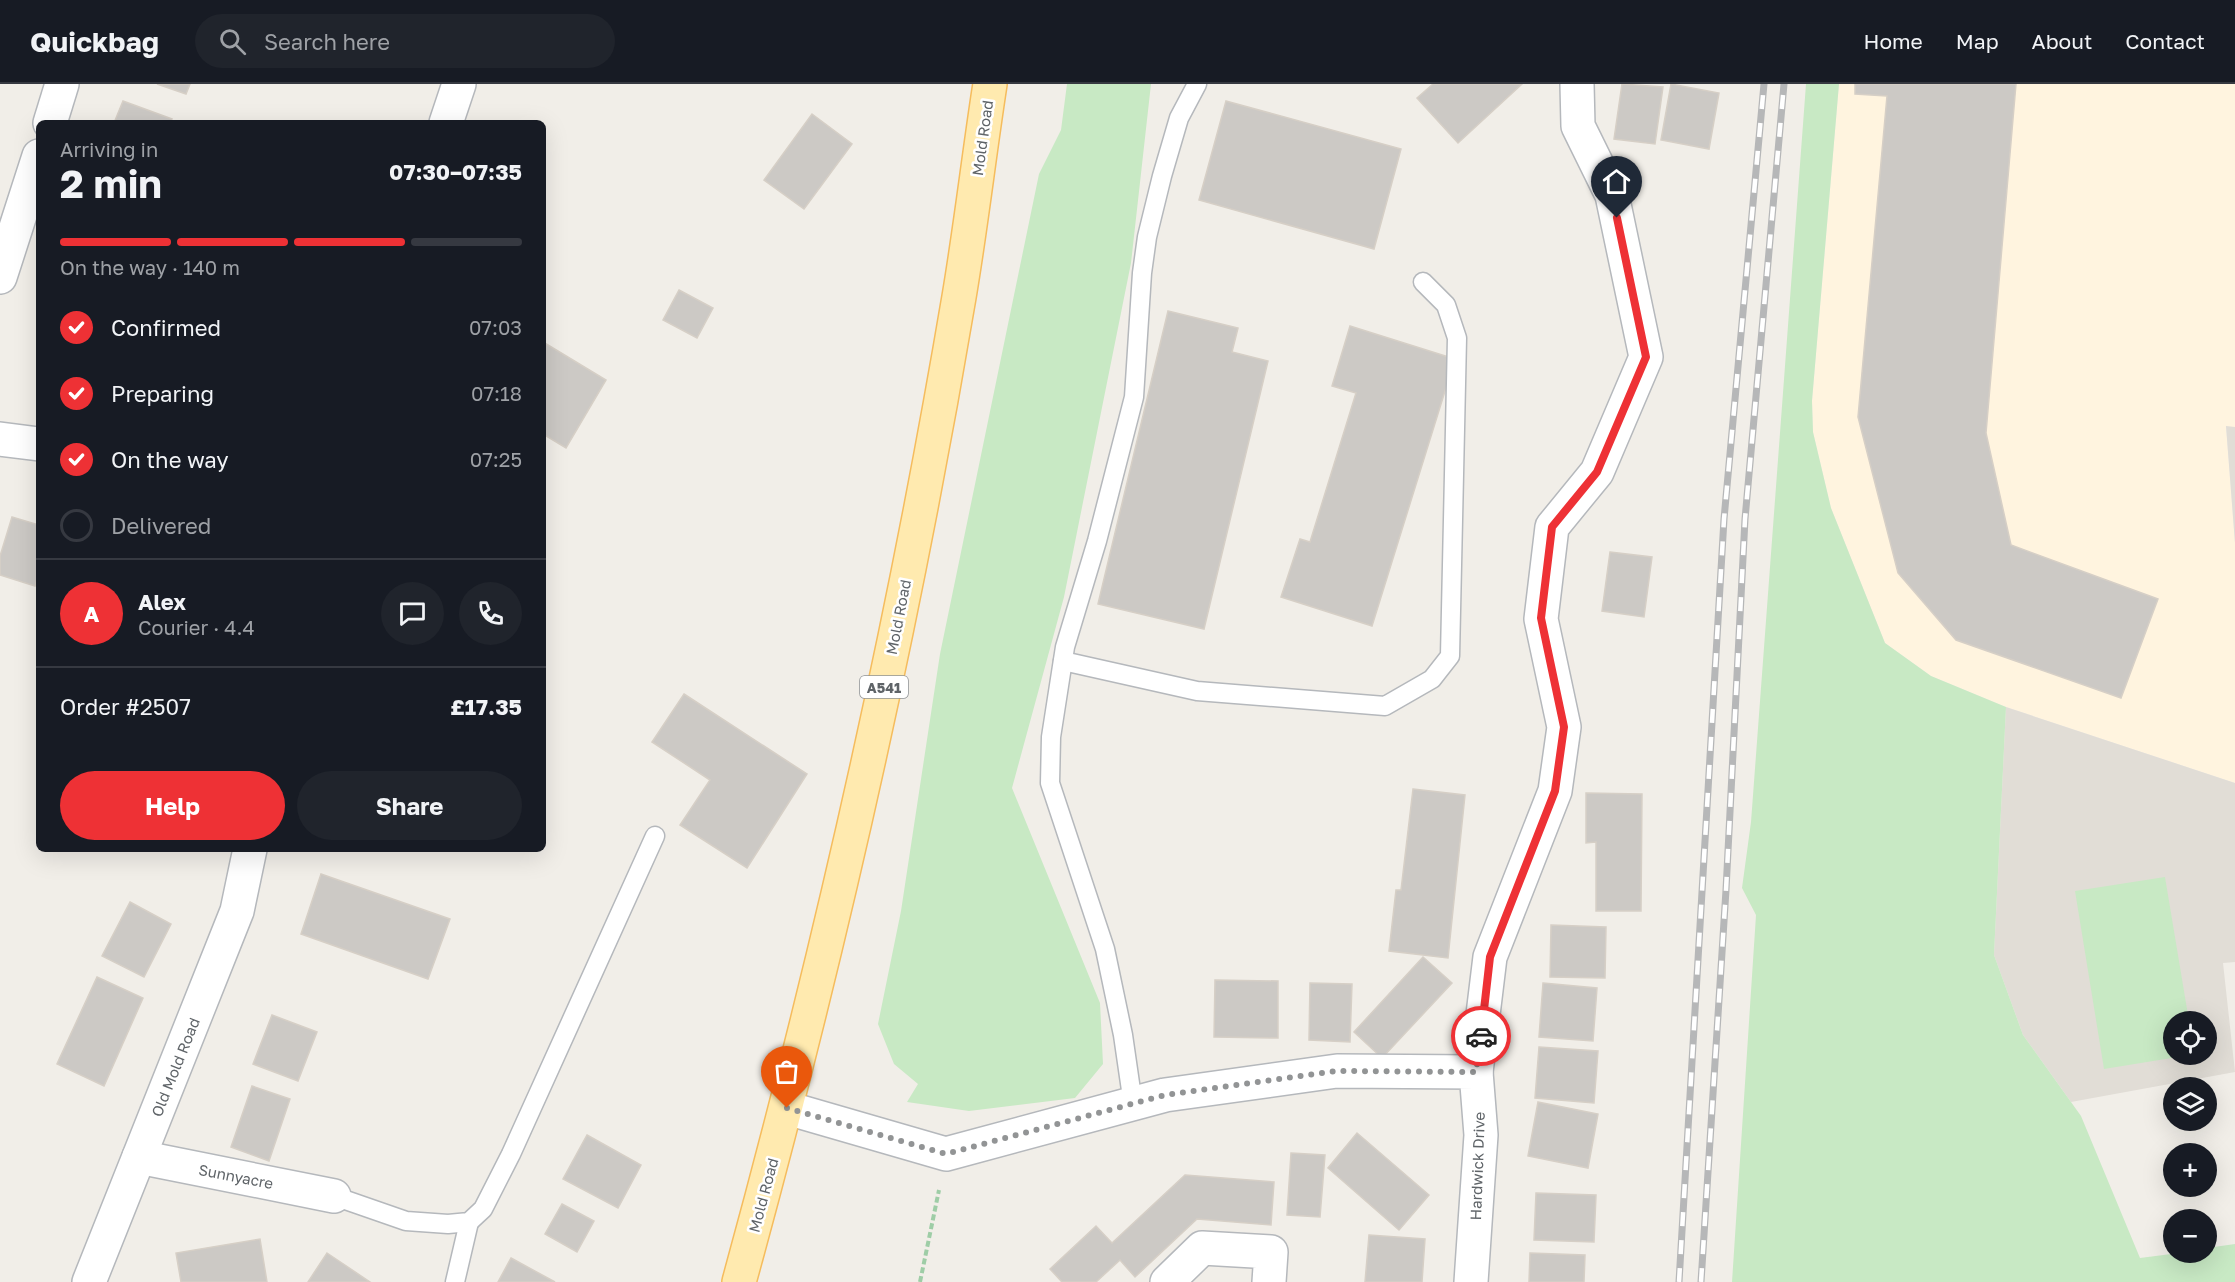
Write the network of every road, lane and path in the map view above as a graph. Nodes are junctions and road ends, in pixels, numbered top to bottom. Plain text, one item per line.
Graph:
1 (62, 84) edge
2 (459, 84) edge
3 (990, 84) edge
4 (1197, 84) edge
5 (1577, 84) edge
6 (51, 120) edge
7 (447, 120) edge
8 (36, 165) edge
9 (0, 277) edge
10 (1423, 282) dead end
11 (0, 439) edge
12 (36, 444) edge
13 (1063, 661) junction
14 (655, 836) dead end
15 (249, 852) edge
16 (1476, 1072) junction
17 (1132, 1104) junction
18 (787, 1108) junction
19 (946, 1154) junction
20 (139, 1157) junction
21 (334, 1196) joint
22 (469, 1222) junction
23 (89, 1282) edge
24 (455, 1282) edge
25 (739, 1282) edge
26 (920, 1282) edge
27 (1167, 1282) edge
28 (1269, 1282) edge
29 (1471, 1282) edge

1 - 6 street
2 - 7 street
3 - 18 main road, Mold Road / A541
4 - 13 lane
5 - 16 street, Hardwick Drive
8 - 9 street
10 - 13 lane
11 - 12 street
13 - 17 lane
14 - 22 lane
15 - 20 street, Old Mold Road
16 - 17 street
16 - 29 street, Hardwick Drive
17 - 19 street
18 - 19 street
18 - 25 main road, Mold Road / A541
19 - 26 path
20 - 21 street, Sunnyacre
20 - 23 street, Old Mold Road
21 - 22 lane
22 - 24 lane
27 - 28 street

